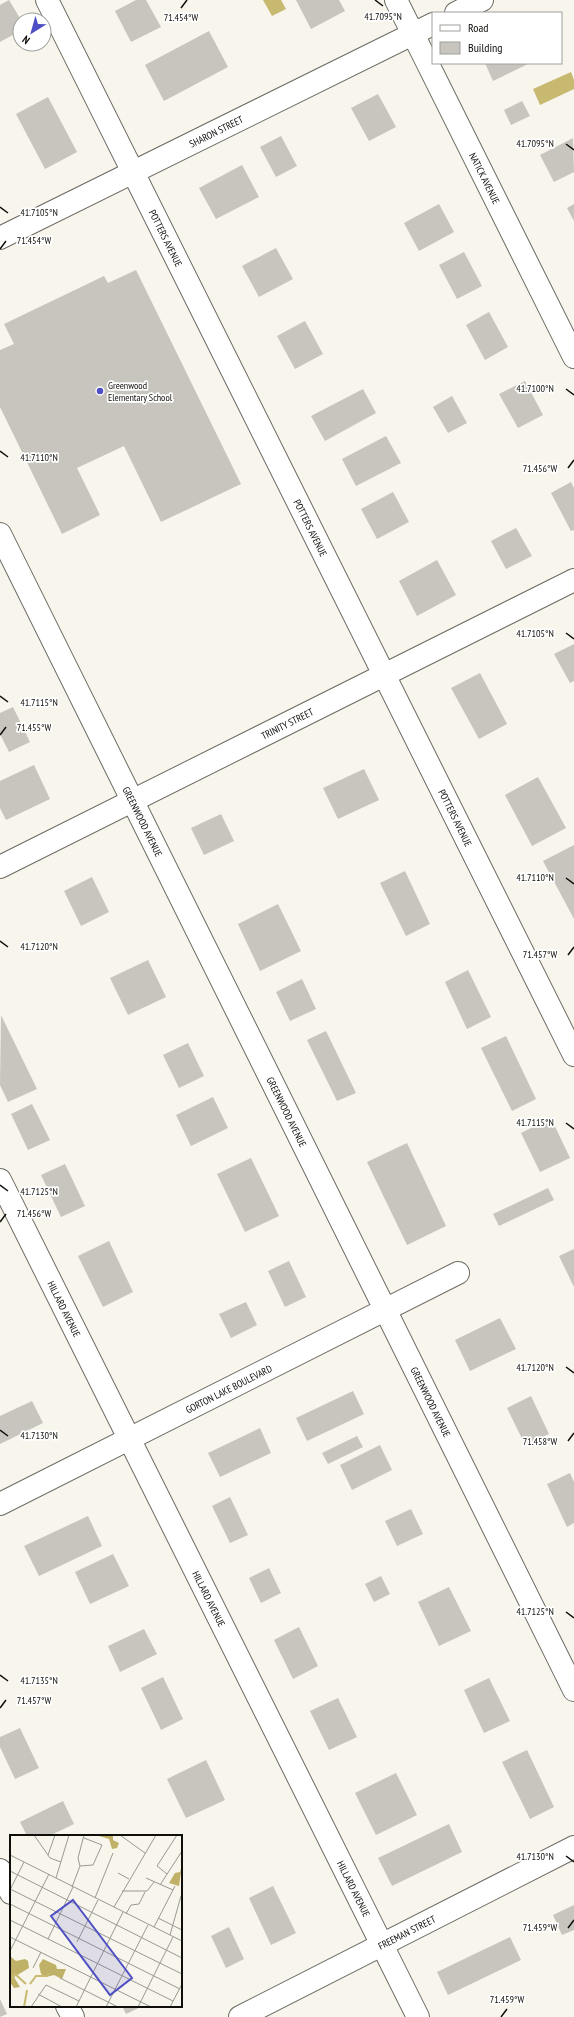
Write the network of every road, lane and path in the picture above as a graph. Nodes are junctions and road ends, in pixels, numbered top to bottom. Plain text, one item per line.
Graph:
1 (47, 0) edge
2 (396, 0) edge
3 (482, 0) edge
4 (458, 12) edge
5 (432, 24) edge
6 (413, 34) junction
7 (133, 172) junction
8 (0, 238) edge
9 (574, 357) edge
10 (0, 534) edge
11 (574, 580) edge
12 (384, 675) junction
13 (132, 801) junction
14 (0, 867) edge
15 (574, 1055) edge
16 (0, 1180) edge
17 (458, 1274) dead end
18 (385, 1309) junction
19 (129, 1438) junction
20 (0, 1504) edge
21 (574, 1690) edge
22 (574, 1847) edge
23 (0, 1870) edge
24 (10, 1891) edge
25 (382, 1944) junction
26 (67, 2007) edge
27 (72, 2017) edge
28 (240, 2017) edge
29 (418, 2017) edge

1 - 7 street, POTTERS AVENUE
2 - 6 street, NATICK AVENUE
3 - 4 street
5 - 6 street, SHARON STREET
6 - 7 street, SHARON STREET
6 - 9 street, NATICK AVENUE
7 - 8 street, SHARON STREET
7 - 12 street, POTTERS AVENUE
10 - 13 street, GREENWOOD AVENUE
11 - 12 street, TRINITY STREET
12 - 13 street, TRINITY STREET
12 - 15 street, POTTERS AVENUE
13 - 14 street, TRINITY STREET
13 - 18 street, GREENWOOD AVENUE
16 - 19 street, HILLARD AVENUE
17 - 18 street, GORTON LAKE BOULEVARD
18 - 19 street, GORTON LAKE BOULEVARD
18 - 21 street, GREENWOOD AVENUE
19 - 20 street, GORTON LAKE BOULEVARD
19 - 25 street, HILLARD AVENUE
22 - 25 street, FREEMAN STREET
23 - 24 street
25 - 28 street, FREEMAN STREET
25 - 29 street, HILLARD AVENUE
26 - 27 street

